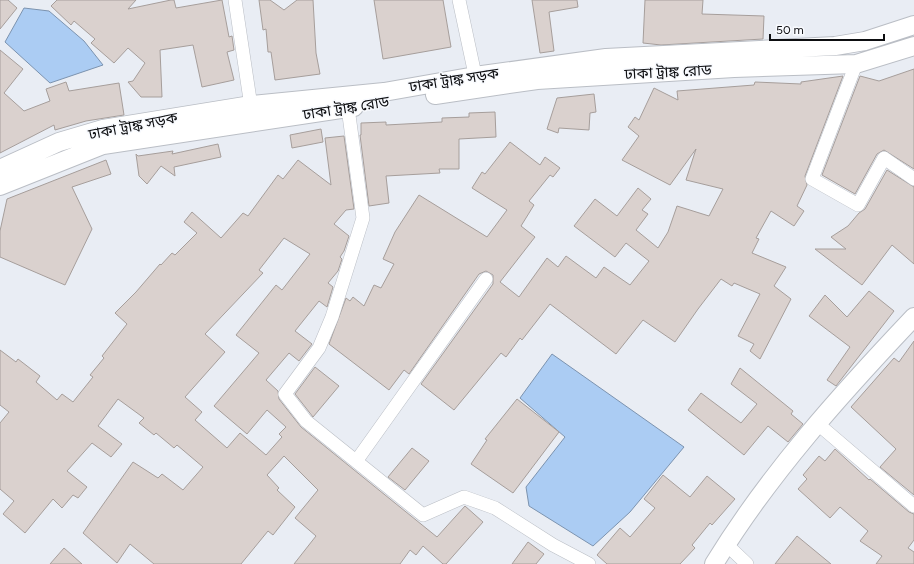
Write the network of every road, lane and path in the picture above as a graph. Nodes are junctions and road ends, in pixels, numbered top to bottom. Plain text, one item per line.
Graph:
1 (235, 0) edge
2 (459, 0) edge
3 (914, 25) edge
4 (914, 46) edge
5 (856, 64) junction
6 (476, 82) junction
7 (348, 108) junction
8 (253, 114) junction
9 (0, 169) edge
10 (914, 179) edge
11 (0, 186) edge
12 (486, 279) dead end
13 (914, 318) edge
14 (818, 424) junction
15 (356, 460) junction
16 (914, 506) edge
17 (726, 544) junction
18 (588, 564) edge
19 (714, 564) edge
20 (747, 564) edge

1 - 8 street
2 - 6 street
3 - 6 main road, ঢাকা ট্রাঙ্ক সড়ক
4 - 5 main road, ঢাকা ট্রাঙ্ক রোড
5 - 6 main road, ঢাকা ট্রাঙ্ক রোড
5 - 10 street
6 - 7 main road, ঢাকা ট্রাঙ্ক রোড
6 - 8 main road, ঢাকা ট্রাঙ্ক সড়ক
7 - 8 main road, ঢাকা ট্রাঙ্ক রোড
7 - 15 street
8 - 9 main road, ঢাকা ট্রাঙ্ক সড়ক
8 - 11 main road, ঢাকা ট্রাঙ্ক রোড
12 - 15 street
13 - 14 main road
14 - 16 street
14 - 17 main road
15 - 18 street
17 - 19 main road
17 - 20 street

